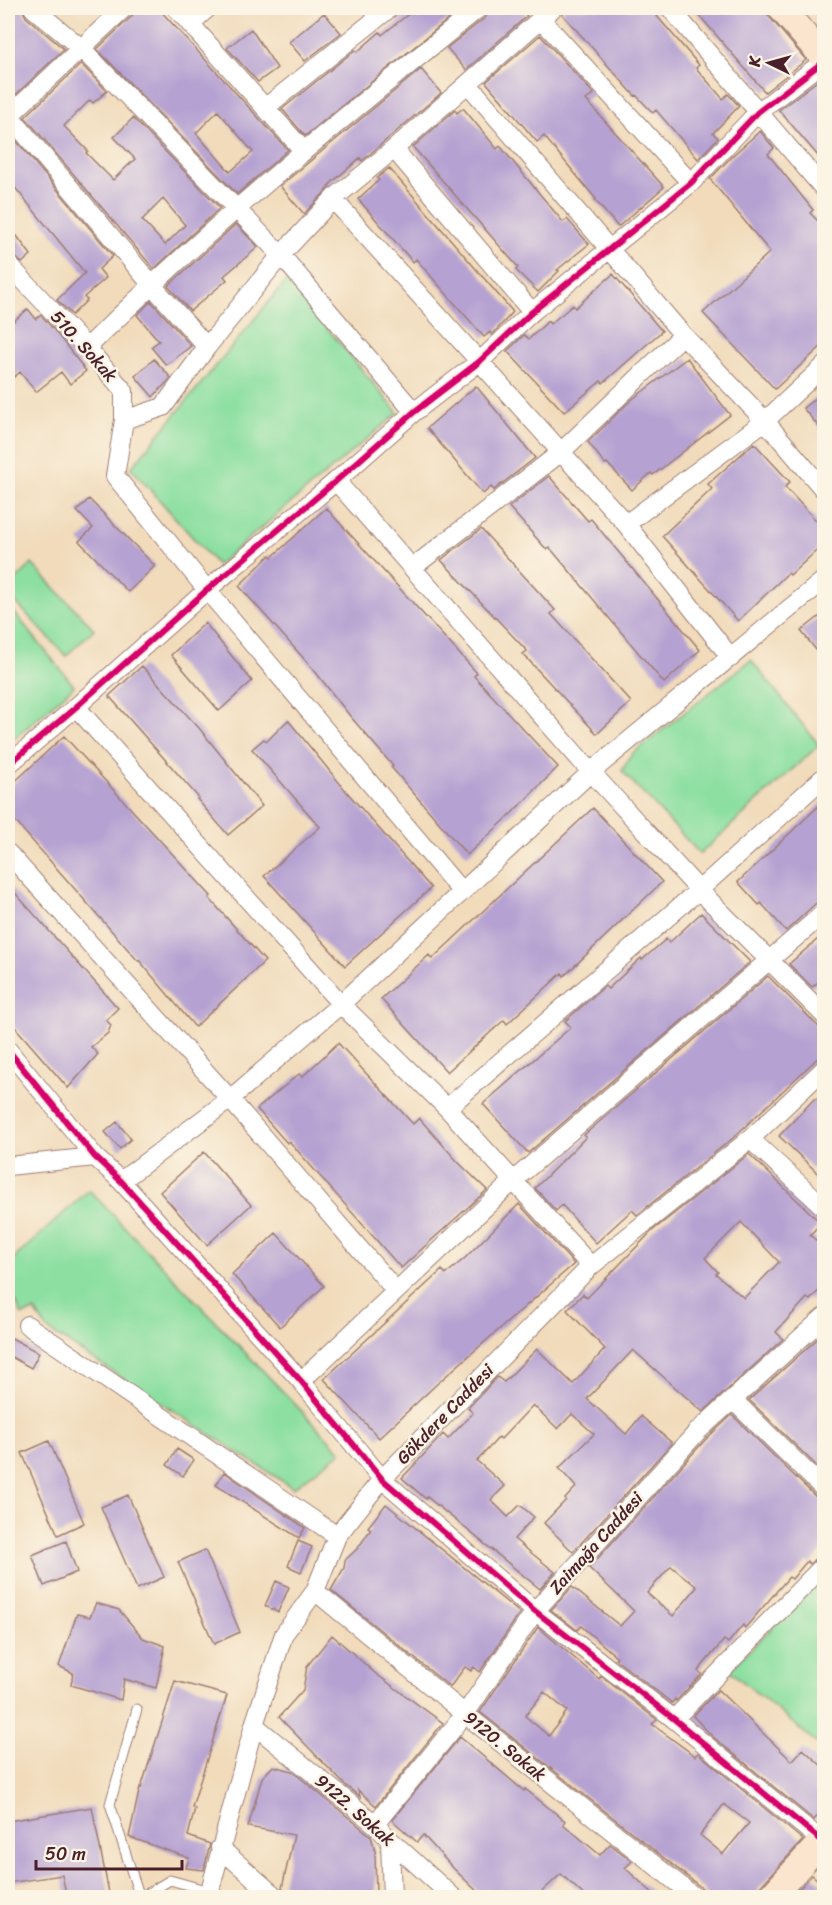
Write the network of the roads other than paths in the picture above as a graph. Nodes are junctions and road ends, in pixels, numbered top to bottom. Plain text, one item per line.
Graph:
1 (33, 8) edge
2 (124, 8) edge
3 (176, 8) edge
4 (208, 8) edge
5 (390, 8) edge
6 (479, 8) edge
7 (670, 8) edge
8 (781, 8) edge
9 (546, 13) edge
10 (190, 24) junction
11 (81, 48) junction
12 (825, 60) edge
13 (468, 84) junction
14 (266, 107) junction
15 (758, 112) junction
16 (8, 116) edge
17 (394, 149) junction
18 (303, 150) junction
19 (691, 183) junction
20 (825, 189) edge
21 (333, 199) junction
22 (237, 209) junction
23 (610, 247) junction
24 (281, 255) junction
25 (8, 264) edge
26 (150, 284) junction
27 (532, 312) junction
28 (683, 335) junction
29 (207, 347) junction
30 (87, 348) junction
31 (479, 362) junction
32 (825, 366) edge
33 (414, 412) junction
34 (124, 420) junction
35 (765, 421) junction
36 (560, 453) junction
37 (336, 481) junction
38 (825, 490) edge
39 (626, 524) junction
40 (412, 568) junction
41 (825, 580) edge
42 (207, 590) junction
43 (731, 658) junction
44 (76, 707) junction
45 (8, 765) edge
46 (591, 772) junction
47 (825, 777) edge
48 (8, 853) edge
49 (699, 890) junction
50 (461, 891) junction
51 (825, 913) edge
52 (770, 960) junction
53 (341, 1004) junction
54 (825, 1015) edge
55 (8, 1050) edge
56 (825, 1069) edge
57 (230, 1099) junction
58 (447, 1108) junction
59 (750, 1139) junction
60 (95, 1157) junction
61 (8, 1166) edge
62 (514, 1180) junction
63 (121, 1181) junction
64 (825, 1207) edge
65 (591, 1266) junction
66 (396, 1292) junction
67 (825, 1317) edge
68 (27, 1325) dead end
69 (301, 1381) junction
70 (733, 1400) junction
71 (382, 1479) junction
72 (825, 1488) edge
73 (337, 1536) junction
74 (825, 1565) edge
75 (315, 1591) junction
76 (535, 1611) junction
77 (137, 1709) dead end
78 (465, 1714) junction
79 (674, 1719) junction
80 (254, 1725) junction
81 (375, 1824) junction
82 (390, 1840) junction
83 (823, 1840) edge
84 (220, 1848) junction
85 (208, 1894) edge
86 (140, 1898) edge
87 (277, 1898) edge
88 (392, 1898) edge
89 (454, 1898) edge
90 (696, 1898) edge
91 (770, 1898) edge

1 - 11 street
2 - 11 street
3 - 10 street
4 - 10 street
5 - 14 street
6 - 18 street
7 - 15 street
8 - 12 main road
9 - 13 street
9 - 19 street
10 - 14 street
11 - 16 street
11 - 22 street
12 - 15 street
13 - 17 street
13 - 23 street
14 - 18 street
15 - 19 street
15 - 20 street
16 - 26 street
17 - 21 street
17 - 27 street
18 - 22 street
19 - 23 street
21 - 24 street
21 - 31 street
22 - 24 street
22 - 26 street
23 - 27 street
23 - 28 street
24 - 29 street
24 - 33 street
25 - 30 street, 510. Sokak
26 - 29 street
26 - 30 street
27 - 31 street
28 - 35 street
28 - 36 street
29 - 34 street
30 - 34 street, 510. Sokak
31 - 33 street
31 - 36 street
32 - 35 street
33 - 37 street
34 - 42 street, 510. Sokak
35 - 38 street
35 - 39 street
36 - 39 street
36 - 40 street
37 - 40 street
37 - 42 street
39 - 43 street
40 - 46 street
41 - 43 street
42 - 44 street
42 - 50 street, 510. Sokak
43 - 46 street
44 - 45 street
44 - 53 street
46 - 49 street
46 - 50 street
47 - 49 street
48 - 57 street
49 - 52 street
49 - 58 street
50 - 53 street
51 - 52 street
52 - 54 street
52 - 62 street
53 - 57 street
53 - 58 street
55 - 60 street
56 - 59 street, Gökdere Caddesi
57 - 63 street
57 - 66 street
58 - 62 street
59 - 64 street
59 - 65 street, Gökdere Caddesi
60 - 61 street
60 - 63 street
62 - 65 street
62 - 66 street
63 - 69 street
65 - 71 street, Gökdere Caddesi
66 - 69 street
67 - 70 street, Zaimağa Caddesi
68 - 73 street
69 - 71 street
70 - 72 street
70 - 76 street, Zaimağa Caddesi
71 - 73 street, Gökdere Caddesi
71 - 76 street
73 - 75 street, Gökdere Caddesi
74 - 79 street
75 - 78 street, 9120. Sokak
75 - 80 street, Gökdere Caddesi
76 - 78 street, Zaimağa Caddesi
76 - 79 street
77 - 86 lane
78 - 81 street, Zaimağa Caddesi
78 - 90 street, 9120. Sokak
79 - 83 street
80 - 81 street, 9122. Sokak
80 - 84 street, Gökdere Caddesi
81 - 82 street, 9122. Sokak
82 - 88 street
82 - 89 street, 9122. Sokak
83 - 91 main road
84 - 85 street, Gökdere Caddesi
84 - 87 street
85 - 86 lane

